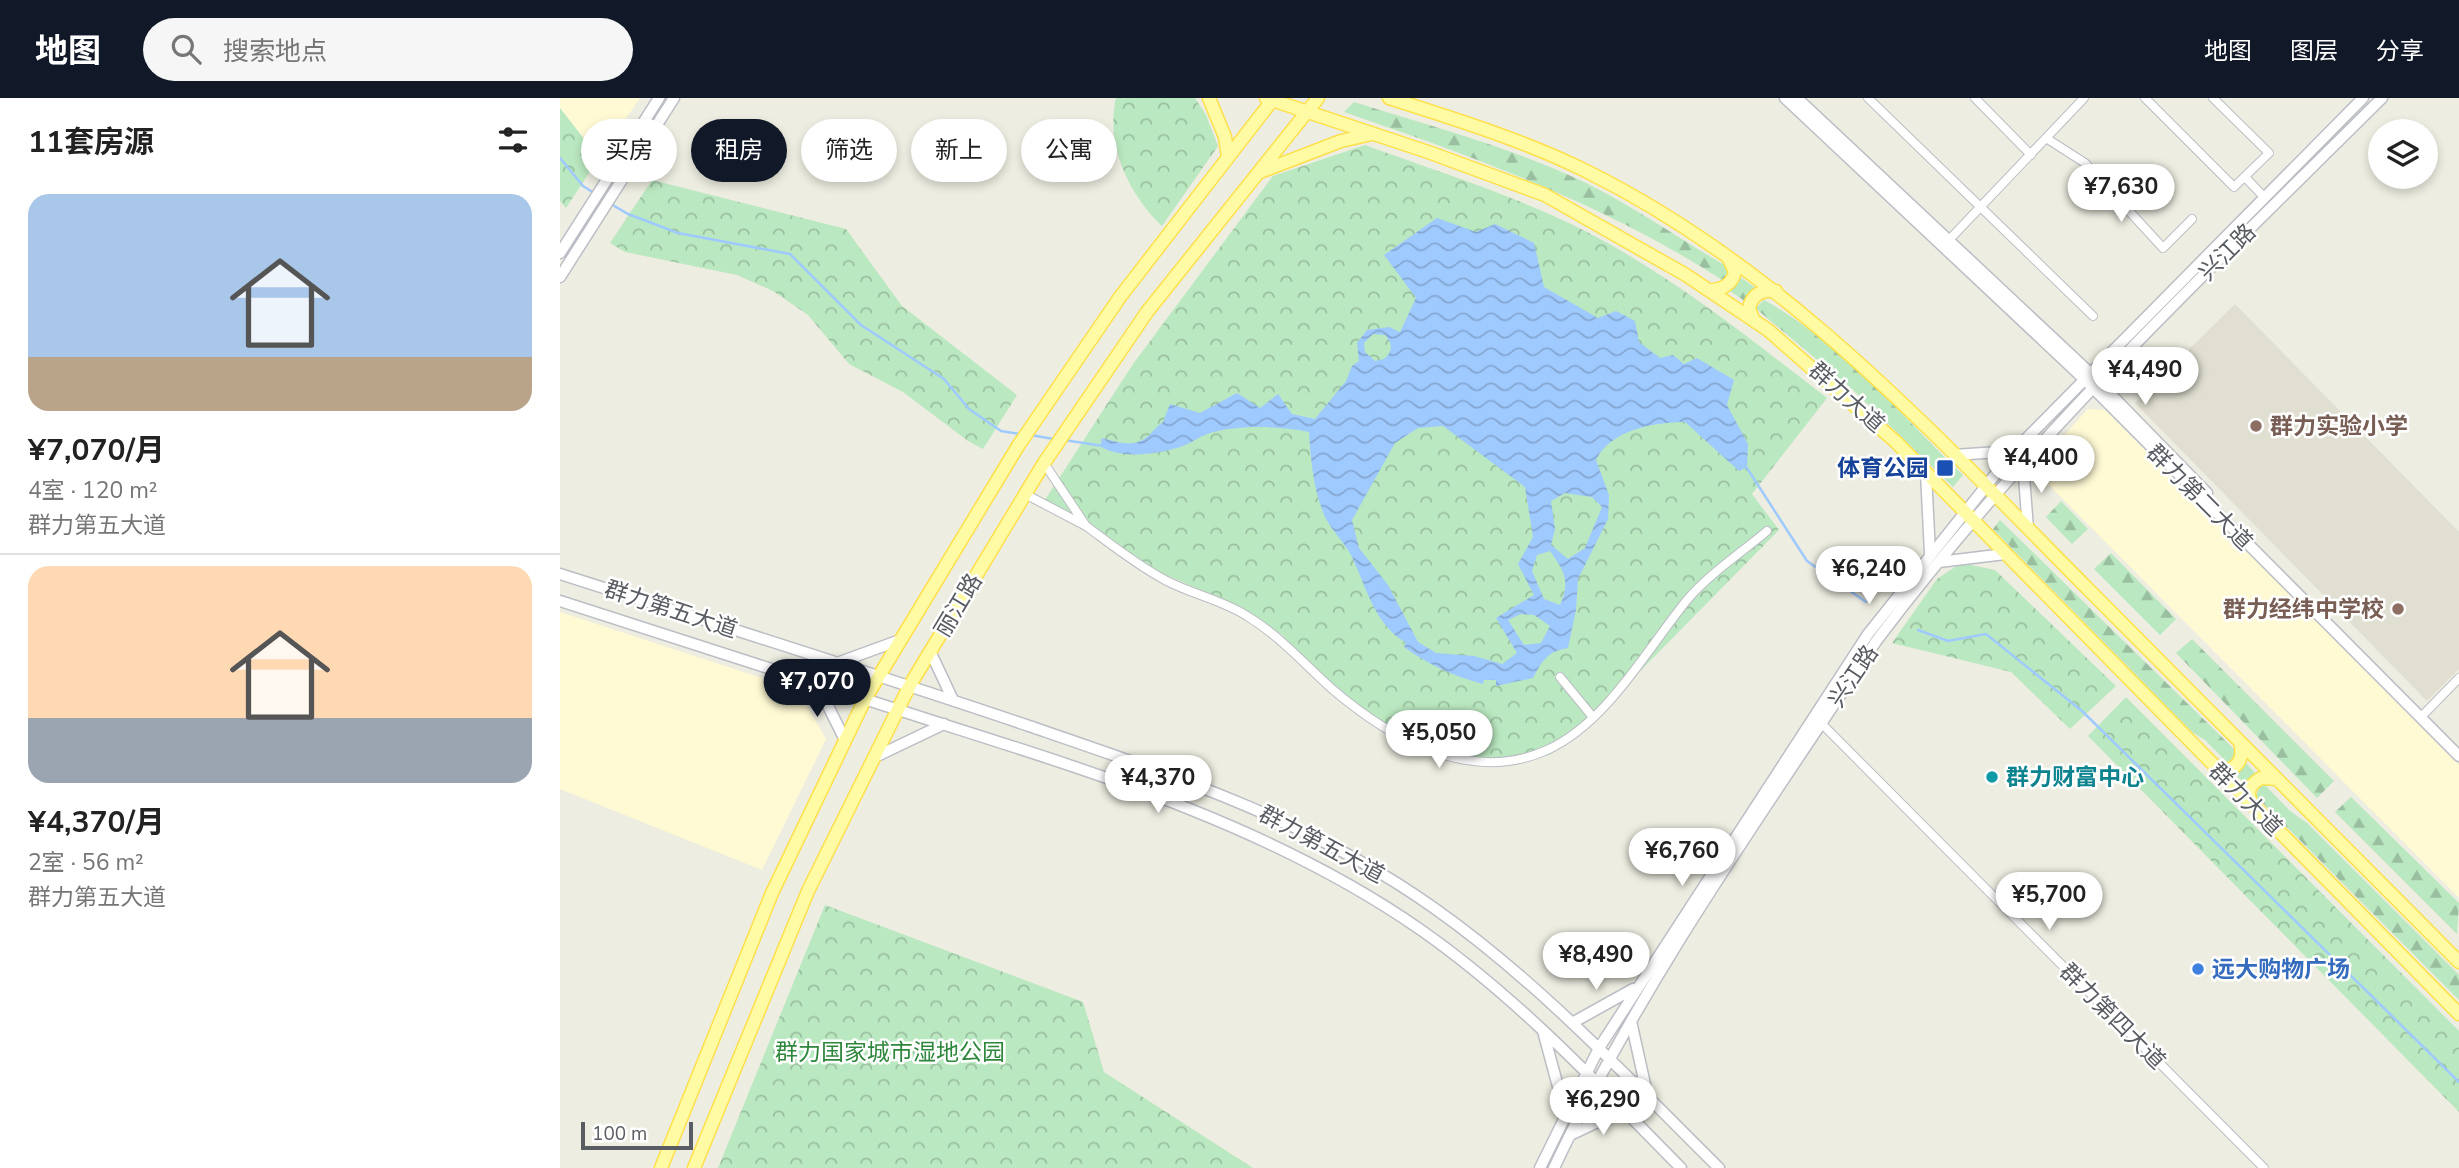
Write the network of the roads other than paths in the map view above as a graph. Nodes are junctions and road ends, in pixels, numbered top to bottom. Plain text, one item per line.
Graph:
1 (659, 98) edge
2 (674, 98) edge
3 (1209, 98) edge
4 (1318, 98) edge
5 (1389, 98) edge
6 (1785, 98) edge
7 (1797, 98) edge
8 (1868, 98) edge
9 (1976, 98) edge
10 (2084, 98) edge
11 (2145, 98) edge
12 (2213, 98) edge
13 (2363, 98) edge
14 (2382, 98) edge
15 (1271, 99) edge
16 (1414, 103) edge
17 (1307, 111) junction
18 (1374, 134) junction
19 (2046, 138) junction
20 (2031, 155) junction
21 (1228, 157) junction
22 (1257, 173) junction
23 (2245, 177) junction
24 (2264, 197) junction
25 (1981, 208) junction
26 (2192, 219) dead end
27 (1949, 240) junction
28 (560, 253) edge
29 (1727, 256) junction
30 (560, 277) edge
31 (1710, 290) junction
32 (1776, 291) junction
33 (2093, 316) dead end
34 (1753, 319) junction
35 (2090, 380) junction
36 (2014, 451) junction
37 (1954, 455) junction
38 (1044, 463) junction
39 (2023, 463) junction
40 (1926, 473) junction
41 (1984, 485) junction
42 (1025, 494) junction
43 (1994, 495) junction
44 (1968, 515) junction
45 (1086, 526) junction
46 (2028, 529) junction
47 (1767, 531) dead end
48 (1930, 554) junction
49 (2005, 554) junction
50 (1939, 562) junction
51 (560, 574) edge
52 (560, 601) edge
53 (1900, 601) junction
54 (900, 640) junction
55 (930, 651) junction
56 (837, 663) junction
57 (879, 676) junction
58 (1560, 677) dead end
59 (2459, 678) edge
60 (817, 684) junction
61 (910, 685) junction
62 (865, 699) junction
63 (953, 700) junction
64 (897, 709) junction
65 (2423, 715) junction
66 (1592, 716) junction
67 (1818, 720) junction
68 (944, 724) junction
69 (845, 740) junction
70 (2239, 741) junction
71 (2459, 750) edge
72 (2459, 756) edge
73 (873, 758) junction
74 (2215, 768) junction
75 (2277, 779) junction
76 (2252, 806) junction
77 (2459, 962) edge
78 (1636, 988) junction
79 (2459, 1014) edge
80 (1631, 1021) junction
81 (1572, 1023) junction
82 (1544, 1031) junction
83 (1599, 1048) junction
84 (1609, 1059) junction
85 (1586, 1071) junction
86 (1596, 1083) junction
87 (1648, 1098) junction
88 (1623, 1110) junction
89 (1566, 1116) junction
90 (1570, 1135) junction
91 (661, 1168) edge
92 (694, 1168) edge
93 (1540, 1168) edge
94 (1554, 1168) edge
95 (1681, 1168) edge
96 (1719, 1168) edge
97 (2264, 1168) edge

1 - 28 main road
2 - 30 main road
3 - 21 main road
4 - 17 main road, 丽江路
5 - 16 main road, 群力大道
6 - 35 main road, 群力第二大道
7 - 27 main road, 群力第二大道
8 - 25 street
9 - 20 street
10 - 19 street
11 - 23 street
12 - 23 street
13 - 24 main road, 兴江路
14 - 35 main road, 兴江路
15 - 17 main road, 群力大道
15 - 21 main road, 丽江路
16 - 29 main road, 群力大道
17 - 18 main road, 群力大道
17 - 22 main road, 丽江路
18 - 22 main road
18 - 31 main road, 群力大道
19 - 20 street
19 - 26 street
20 - 25 street
21 - 54 main road, 丽江路
22 - 38 main road, 丽江路
23 - 24 street
24 - 35 main road, 兴江路
25 - 27 street
25 - 33 street
27 - 35 main road, 群力第二大道
29 - 31 main road
29 - 32 main road, 群力大道
31 - 34 main road, 群力大道
32 - 34 main road
32 - 37 main road, 群力大道
34 - 40 main road, 群力大道
35 - 36 main road, 兴江路
35 - 39 main road, 兴江路
35 - 65 main road, 群力第二大道
35 - 72 main road, 群力第二大道
36 - 37 main road
36 - 41 main road, 兴江路
37 - 41 main road, 群力大道
38 - 42 main road, 丽江路
38 - 45 street
39 - 43 main road, 兴江路
39 - 46 main road
40 - 44 main road, 群力大道
40 - 48 main road
41 - 43 main road, 群力大道
41 - 44 main road, 兴江路
42 - 45 street
42 - 55 main road, 丽江路
43 - 44 main road, 兴江路
43 - 46 main road, 群力大道
44 - 48 main road, 兴江路
44 - 49 main road, 群力大道
44 - 50 main road, 兴江路
45 - 66 street
46 - 70 main road, 群力大道
47 - 66 street
48 - 53 main road, 兴江路
49 - 50 main road
49 - 74 main road, 群力大道
50 - 53 main road, 兴江路
51 - 56 main road, 群力第五大道
52 - 60 main road, 群力第五大道
53 - 67 main road, 兴江路
54 - 56 main road
54 - 57 main road, 丽江路
55 - 61 main road, 丽江路
55 - 63 main road
56 - 57 main road, 群力第五大道
57 - 61 main road, 群力第五大道
57 - 62 main road, 丽江路
58 - 66 street
59 - 65 street
60 - 62 main road, 群力第五大道
60 - 69 main road
61 - 63 main road, 群力第五大道
61 - 64 main road, 丽江路
62 - 64 main road, 群力第五大道
62 - 69 main road, 丽江路
63 - 81 main road, 群力第五大道
64 - 68 main road, 群力第五大道
64 - 73 main road, 丽江路
65 - 71 main road, 群力第二大道
67 - 78 main road, 兴江路
67 - 80 main road, 兴江路
67 - 97 street, 群力第四大道
68 - 73 main road
68 - 82 main road, 群力第五大道
69 - 91 main road, 丽江路
70 - 74 main road
70 - 75 main road, 群力大道
73 - 92 main road, 丽江路
74 - 76 main road, 群力大道
75 - 76 main road
75 - 77 main road, 群力大道
76 - 79 main road, 群力大道
78 - 81 main road
78 - 83 main road, 兴江路
80 - 84 main road, 兴江路
80 - 87 main road
81 - 83 main road, 群力第五大道
82 - 85 main road, 群力第五大道
82 - 89 main road
83 - 84 main road, 群力第五大道
83 - 85 main road, 兴江路
84 - 86 main road, 兴江路
84 - 87 main road, 群力第五大道
85 - 86 main road, 群力第五大道
85 - 89 main road, 兴江路
86 - 88 main road, 群力第五大道
86 - 90 main road, 兴江路
87 - 96 main road, 群力第五大道
88 - 90 main road
88 - 95 main road, 群力第五大道
89 - 93 main road, 兴江路
90 - 94 main road, 兴江路

